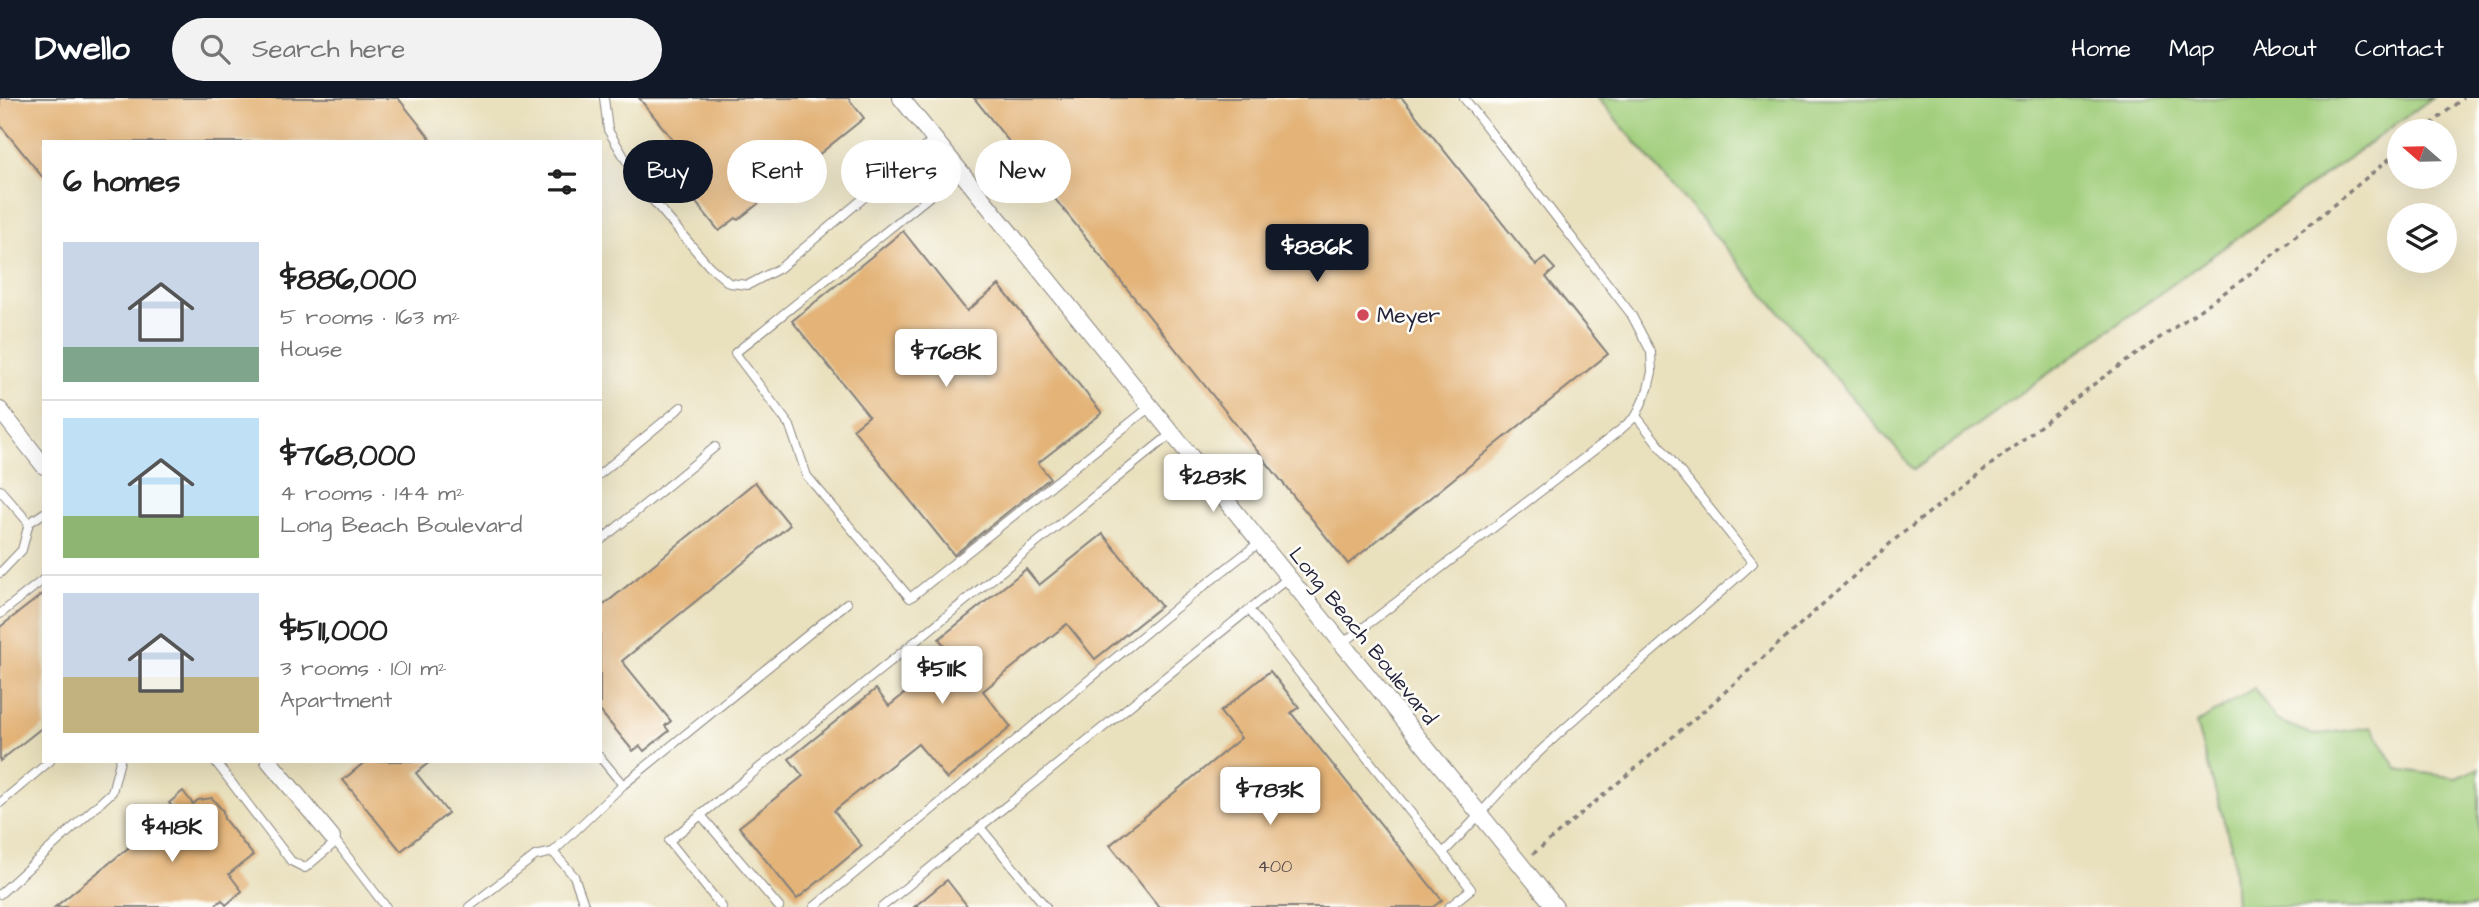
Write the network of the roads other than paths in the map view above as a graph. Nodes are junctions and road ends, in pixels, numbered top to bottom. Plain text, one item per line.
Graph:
1 (604, 98) edge
2 (901, 98) edge
3 (1464, 98) edge
4 (933, 139) joint
5 (961, 173) edge
6 (921, 203) edge
7 (681, 407) dead end
8 (1150, 407) junction
9 (1, 413) edge
10 (1636, 416) junction
11 (1171, 434) junction
12 (715, 447) dead end
13 (42, 464) edge
14 (602, 472) edge
15 (0, 490) edge
16 (42, 514) edge
17 (29, 523) junction
18 (602, 539) edge
19 (1260, 542) junction
20 (0, 573) edge
21 (1288, 578) junction
22 (42, 581) edge
23 (847, 603) dead end
24 (1249, 610) junction
25 (0, 614) edge
26 (1342, 644) junction
27 (602, 759) edge
28 (48, 763) edge
29 (119, 763) edge
30 (217, 763) edge
31 (271, 763) edge
32 (623, 785) junction
33 (0, 803) edge
34 (700, 814) junction
35 (1481, 815) junction
36 (980, 827) junction
37 (334, 840) junction
38 (553, 852) junction
39 (1443, 853) junction
40 (0, 894) edge
41 (386, 907) edge
42 (469, 907) edge
43 (585, 907) edge
44 (722, 907) edge
45 (779, 907) edge
46 (814, 907) edge
47 (882, 907) edge
48 (1046, 907) edge
49 (1449, 907) edge
50 (1555, 907) edge

1 - 4 lane
2 - 4 street, Long Beach Boulevard
3 - 10 lane
5 - 8 street, Long Beach Boulevard
6 - 8 lane
7 - 14 lane
8 - 11 street, Long Beach Boulevard
9 - 13 street
10 - 26 lane
10 - 35 lane
11 - 19 street, Long Beach Boulevard
11 - 34 lane
12 - 18 lane
15 - 17 lane
16 - 17 lane
17 - 20 lane
19 - 21 street, Long Beach Boulevard
19 - 46 lane
21 - 24 lane
21 - 26 street, Long Beach Boulevard
22 - 25 lane
23 - 32 lane
24 - 36 lane
24 - 39 lane
26 - 35 street, Long Beach Boulevard
27 - 32 lane
28 - 33 lane
29 - 40 lane
30 - 37 lane
31 - 37 street
32 - 38 lane
34 - 44 lane
34 - 45 lane
35 - 39 lane
35 - 50 street, Long Beach Boulevard
36 - 47 lane
36 - 48 lane
37 - 41 lane
38 - 42 lane
38 - 43 lane
39 - 49 lane

